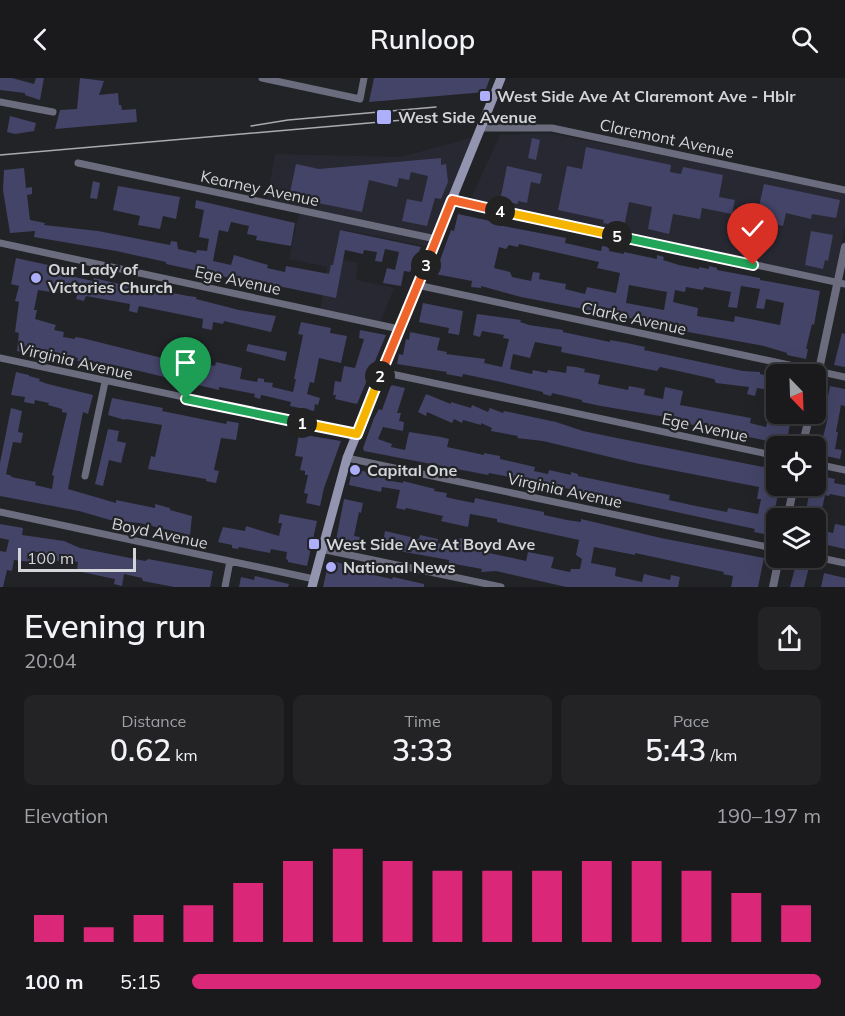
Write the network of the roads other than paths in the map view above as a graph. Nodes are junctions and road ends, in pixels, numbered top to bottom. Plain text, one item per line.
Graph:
1 (262, 78) edge
2 (364, 78) edge
3 (501, 78) edge
4 (0, 102) edge
5 (52, 112) dead end
6 (482, 128) junction
7 (78, 163) dead end
8 (845, 190) edge
9 (452, 200) junction
10 (436, 239) junction
11 (0, 243) edge
12 (845, 247) edge
13 (841, 283) edge
14 (417, 285) junction
15 (399, 329) junction
16 (0, 358) edge
17 (786, 364) edge
18 (821, 364) edge
19 (382, 372) junction
20 (826, 373) edge
21 (845, 377) edge
22 (105, 382) junction
23 (357, 434) junction
24 (766, 454) edge
25 (347, 458) junction
26 (826, 466) edge
27 (845, 470) edge
28 (85, 476) dead end
29 (0, 512) edge
30 (766, 547) edge
31 (321, 549) junction
32 (826, 559) edge
33 (230, 561) junction
34 (845, 563) edge
35 (777, 568) edge
36 (313, 583) edge
37 (225, 587) edge
38 (501, 587) edge
39 (773, 587) edge

1 - 2 street
3 - 6 main road
4 - 5 street
6 - 8 street, Claremont Avenue
6 - 9 main road
7 - 10 street, Kearney Avenue
9 - 10 main road
9 - 13 street
10 - 14 main road
11 - 15 street, Ege Avenue
12 - 13 street
13 - 18 street
14 - 15 main road
14 - 17 street, Clarke Avenue
15 - 19 main road
16 - 22 street, Virginia Avenue
19 - 23 main road
19 - 24 street, Ege Avenue
20 - 21 street, Clarke Avenue
22 - 23 street, Virginia Avenue
22 - 28 street
23 - 25 main road
25 - 30 street, Virginia Avenue
25 - 31 main road
26 - 27 street
29 - 33 street, Boyd Avenue
31 - 36 main road
31 - 38 street
32 - 34 street
33 - 36 street, Boyd Avenue
33 - 37 street
35 - 39 street

